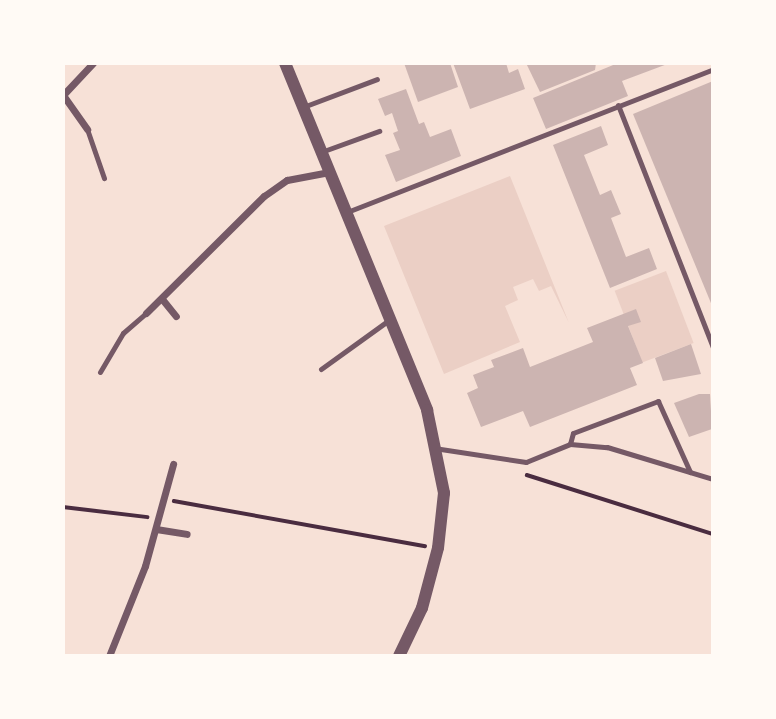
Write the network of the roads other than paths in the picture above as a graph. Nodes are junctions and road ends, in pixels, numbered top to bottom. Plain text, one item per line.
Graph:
1 (93, 63) edge
2 (285, 63) edge
3 (713, 69) edge
4 (377, 79) dead end
5 (63, 95) edge
6 (618, 105) junction
7 (303, 107) junction
8 (87, 129) joint
9 (379, 131) dead end
10 (321, 152) junction
11 (329, 172) junction
12 (104, 178) dead end
13 (347, 212) junction
14 (162, 299) junction
15 (146, 313) joint
16 (176, 316) dead end
17 (389, 320) junction
18 (713, 348) edge
19 (321, 369) dead end
20 (100, 372) dead end
21 (570, 444) junction
22 (434, 448) junction
23 (173, 464) dead end
24 (690, 472) junction
25 (712, 477) edge
26 (156, 529) junction
27 (187, 534) dead end
28 (109, 656) edge
29 (399, 656) edge

1 - 5 street
2 - 7 street
3 - 6 lane
4 - 7 lane
5 - 8 street
6 - 13 lane
6 - 18 lane
7 - 10 street
8 - 12 lane
9 - 10 lane
10 - 11 street
11 - 13 street
11 - 14 street
13 - 17 street
14 - 15 street
14 - 16 street
15 - 20 lane
17 - 19 lane
17 - 22 street
21 - 22 lane
21 - 24 lane
21 - 24 lane
22 - 29 street
23 - 26 street
24 - 25 lane
26 - 27 street
26 - 28 street

